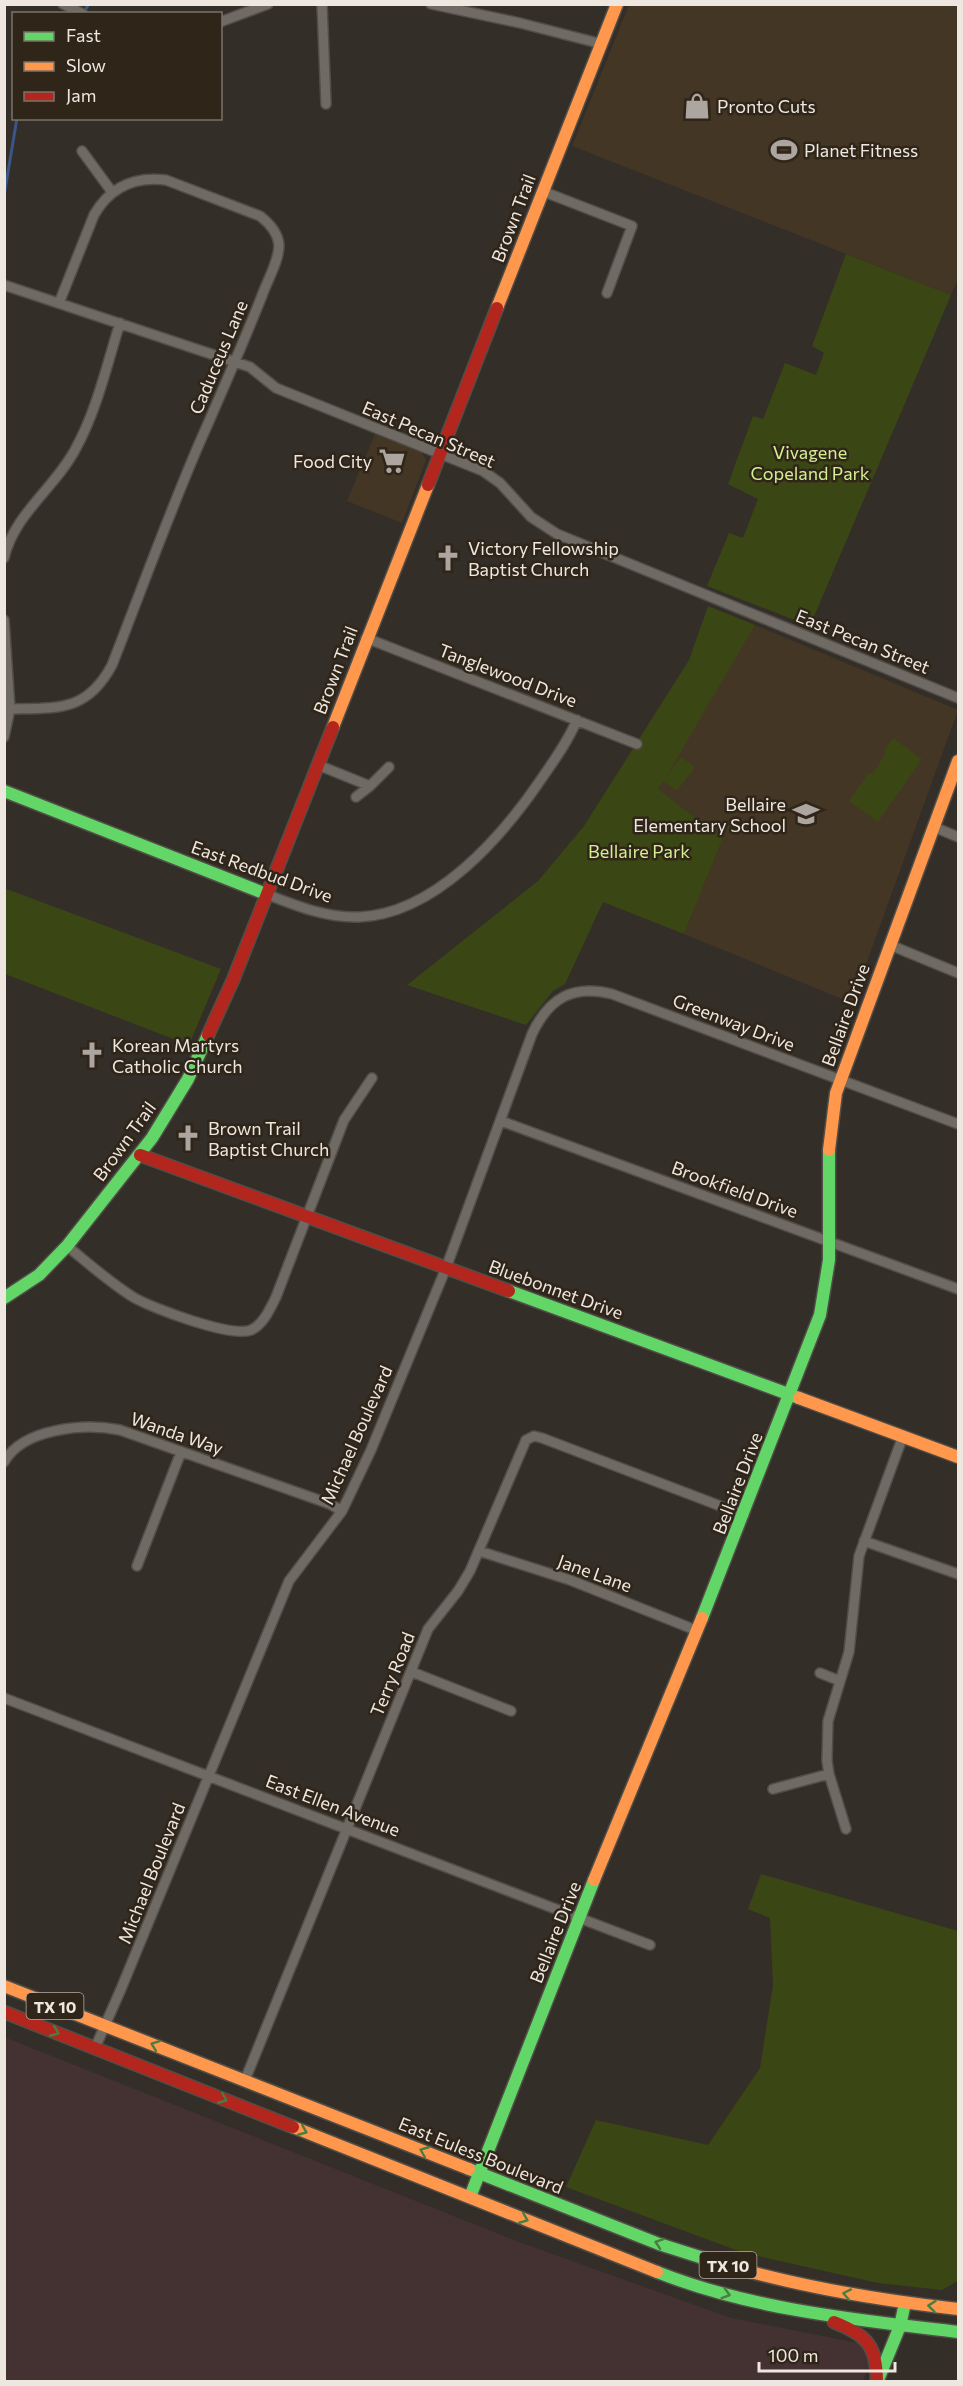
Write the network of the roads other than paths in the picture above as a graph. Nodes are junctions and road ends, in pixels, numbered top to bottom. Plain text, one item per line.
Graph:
1 (63, 4) edge
2 (268, 4) edge
3 (322, 4) edge
4 (431, 4) edge
5 (617, 4) edge
6 (80, 12) edge
7 (222, 21) edge
8 (602, 44) junction
9 (326, 104) dead end
10 (82, 151) dead end
11 (542, 191) junction
12 (112, 192) junction
13 (4, 285) edge
14 (607, 293) dead end
15 (59, 303) junction
16 (120, 323) junction
17 (236, 362) junction
18 (440, 453) junction
19 (4, 558) edge
20 (4, 620) edge
21 (366, 638) junction
22 (958, 698) edge
23 (10, 710) junction
24 (577, 720) junction
25 (4, 737) edge
26 (637, 744) dead end
27 (958, 761) edge
28 (318, 765) junction
29 (389, 768) dead end
30 (370, 786) junction
31 (4, 791) edge
32 (356, 797) dead end
33 (934, 827) junction
34 (958, 837) edge
35 (266, 894) junction
36 (890, 945) junction
37 (958, 973) edge
38 (564, 997) joint
39 (372, 1078) dead end
40 (840, 1079) junction
41 (501, 1121) junction
42 (958, 1124) edge
43 (140, 1155) junction
44 (306, 1216) junction
45 (829, 1242) junction
46 (67, 1246) junction
47 (446, 1268) junction
48 (958, 1289) edge
49 (4, 1298) edge
50 (790, 1395) junction
51 (903, 1436) junction
52 (181, 1452) junction
53 (958, 1457) edge
54 (4, 1462) edge
55 (342, 1511) junction
56 (744, 1515) junction
57 (864, 1540) junction
58 (479, 1551) junction
59 (137, 1566) dead end
60 (958, 1574) edge
61 (698, 1631) junction
62 (412, 1672) junction
63 (820, 1673) dead end
64 (840, 1681) junction
65 (4, 1698) edge
66 (511, 1710) dead end
67 (829, 1774) junction
68 (209, 1775) junction
69 (773, 1789) dead end
70 (348, 1828) junction
71 (846, 1829) dead end
72 (580, 1917) junction
73 (650, 1945) dead end
74 (4, 1986) edge
75 (4, 2012) edge
76 (105, 2026) junction
77 (95, 2048) junction
78 (245, 2080) junction
79 (478, 2173) junction
80 (470, 2197) junction
81 (905, 2303) junction
82 (789, 2309) junction
83 (958, 2309) edge
84 (900, 2326) junction
85 (958, 2332) edge
86 (878, 2382) edge

1 - 6 street
2 - 7 street
3 - 9 street
4 - 8 street
5 - 8 main road, Brown Trail
8 - 11 main road, Brown Trail
10 - 12 street
11 - 14 street
11 - 18 main road, Brown Trail
12 - 15 street, Caduceus Lane
12 - 17 street, Caduceus Lane
13 - 15 street, East Pecan Street
15 - 16 street, East Pecan Street
16 - 17 street, East Pecan Street
16 - 19 street
17 - 18 street, East Pecan Street
17 - 23 street, Caduceus Lane
18 - 21 main road, Brown Trail
18 - 22 street, East Pecan Street
20 - 23 street
21 - 24 street, Tanglewood Drive
21 - 28 main road, Brown Trail
23 - 25 street
24 - 26 street, Tanglewood Drive
24 - 35 street, East Redbud Drive
27 - 33 main road, Bellaire Drive
28 - 30 street
28 - 35 main road, Brown Trail
29 - 30 street
30 - 32 street
31 - 35 main road, East Redbud Drive
33 - 34 street
33 - 36 main road, Bellaire Drive
35 - 43 main road, Brown Trail
36 - 37 street
36 - 40 main road, Bellaire Drive
38 - 40 street, Greenway Drive
38 - 41 street, Michael Boulevard
39 - 44 street
40 - 42 street, Greenway Drive
40 - 45 main road, Bellaire Drive
41 - 45 street, Brookfield Drive
41 - 47 street, Michael Boulevard
43 - 44 main road, Bluebonnet Drive
43 - 46 main road, Brown Trail
44 - 46 street
44 - 47 main road, Bluebonnet Drive
45 - 48 street, Brookfield Drive
45 - 50 main road, Bellaire Drive
46 - 49 main road, Brown Trail
47 - 50 main road, Bluebonnet Drive
47 - 55 street, Michael Boulevard
50 - 51 main road, Bluebonnet Drive
50 - 56 main road, Bellaire Drive
51 - 53 main road, Bluebonnet Drive
51 - 57 street
52 - 54 street, Wanda Way
52 - 55 street, Wanda Way
52 - 59 street
55 - 68 street, Michael Boulevard
56 - 58 street, Terry Road
56 - 61 main road, Bellaire Drive
57 - 60 street
57 - 64 street
58 - 61 street, Jane Lane
58 - 62 street, Terry Road
61 - 72 main road, Bellaire Drive
62 - 66 street
62 - 70 street, Terry Road
63 - 64 street
64 - 67 street
65 - 68 street, East Ellen Avenue
67 - 69 street
67 - 71 street
68 - 70 street, East Ellen Avenue
68 - 76 street, Michael Boulevard
70 - 72 street, East Ellen Avenue
70 - 78 street, Terry Road
72 - 73 street, East Ellen Avenue
72 - 79 main road, Bellaire Drive
74 - 76 main road, East Euless Boulevard / TX 10
75 -> 77 main road, TX 10
76 - 77 street, Michael Boulevard
78 -> 76 main road, East Euless Boulevard / TX 10
77 -> 80 main road, TX 10
79 -> 78 main road, East Euless Boulevard / TX 10
79 - 80 main road, Bellaire Drive
81 -> 79 main road, East Euless Boulevard / TX 10
80 -> 82 main road, TX 10
83 -> 81 main road, East Euless Boulevard / TX 10
81 - 84 main road
82 - 84 main road, TX 10
82 - 86 main road
84 - 85 main road, TX 10
84 - 86 main road

